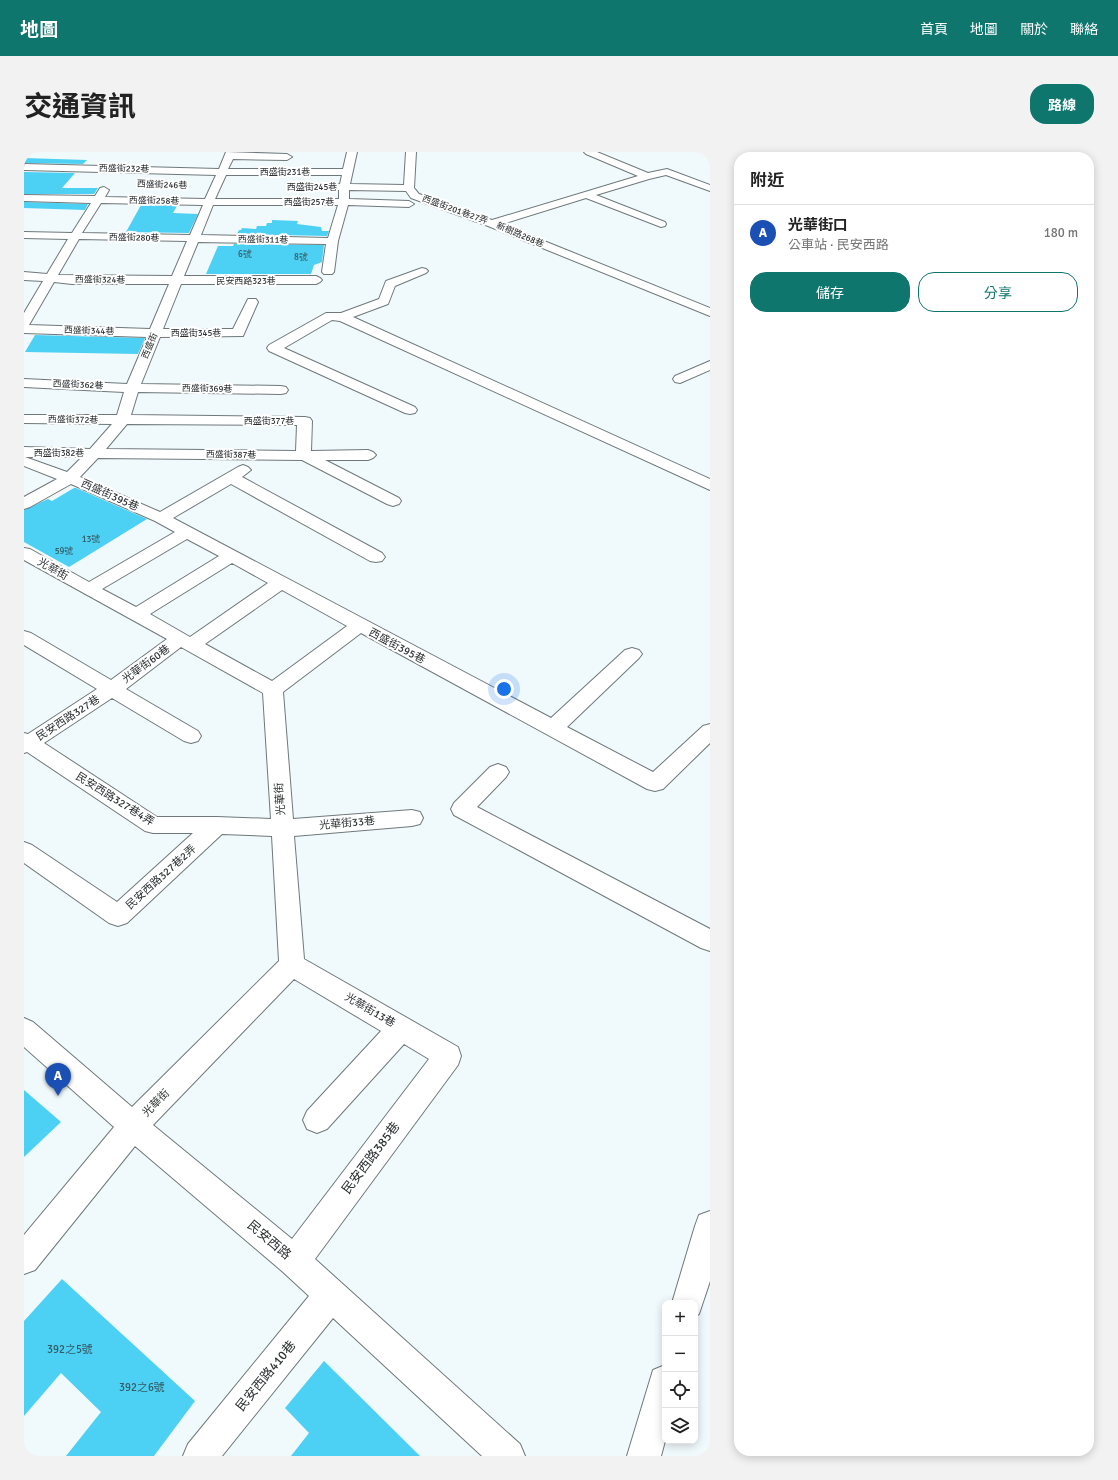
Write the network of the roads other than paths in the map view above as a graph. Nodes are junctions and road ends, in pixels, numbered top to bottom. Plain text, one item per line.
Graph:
1 (352, 152) edge
2 (411, 152) edge
3 (589, 152) edge
4 (230, 154) edge
5 (298, 158) dead end
6 (24, 167) edge
7 (346, 167) junction
8 (116, 169) junction
9 (223, 172) junction
10 (647, 176) junction
11 (322, 187) dead end
12 (344, 187) junction
13 (409, 188) junction
14 (710, 188) edge
15 (586, 195) junction
16 (24, 198) edge
17 (98, 200) junction
18 (209, 202) junction
19 (344, 202) junction
20 (409, 204) dead end
21 (492, 224) junction
22 (661, 224) dead end
23 (24, 235) edge
24 (75, 236) junction
25 (194, 239) junction
26 (332, 241) junction
27 (422, 271) dead end
28 (328, 272) dead end
29 (24, 276) edge
30 (52, 277) junction
31 (316, 280) dead end
32 (177, 281) junction
33 (252, 302) dead end
34 (710, 312) edge
35 (342, 317) junction
36 (24, 324) edge
37 (24, 329) edge
38 (155, 333) junction
39 (710, 365) edge
40 (680, 379) dead end
41 (24, 383) edge
42 (132, 388) junction
43 (281, 390) dead end
44 (410, 410) dead end
45 (24, 419) edge
46 (122, 420) junction
47 (24, 452) edge
48 (94, 453) junction
49 (303, 455) junction
50 (368, 455) dead end
51 (268, 456) junction
52 (24, 461) edge
53 (230, 477) junction
54 (70, 478) junction
55 (710, 485) edge
56 (393, 501) dead end
57 (24, 504) edge
58 (161, 518) junction
59 (187, 532) junction
60 (24, 553) edge
61 (232, 556) junction
62 (376, 557) dead end
63 (280, 582) junction
64 (89, 589) junction
65 (136, 615) junction
66 (359, 626) junction
67 (24, 637) edge
68 (186, 642) junction
69 (632, 654) dead end
70 (112, 689) junction
71 (273, 690) junction
72 (553, 728) junction
73 (710, 731) edge
74 (190, 736) dead end
75 (25, 743) edge
76 (498, 772) dead end
77 (412, 818) dead end
78 (217, 825) junction
79 (282, 828) junction
80 (24, 851) edge
81 (710, 941) edge
82 (292, 965) junction
83 (401, 1028) junction
84 (24, 1030) edge
85 (448, 1056) joint
86 (317, 1120) dead end
87 (133, 1126) junction
88 (710, 1226) edge
89 (24, 1259) edge
90 (294, 1261) junction
91 (331, 1295) junction
92 (689, 1300) edge
93 (662, 1393) edge
94 (200, 1456) edge
95 (508, 1456) edge
96 (644, 1456) edge

1 - 7 street
2 - 13 street, 西盛街201巷27弄
3 - 10 street
4 - 5 street
4 - 9 street, 西盛街
6 - 8 street, 西盛街232巷
7 - 9 street, 西盛街231巷
7 - 12 street
8 - 9 street, 西盛街232巷
8 - 17 street
9 - 18 street, 西盛街
10 - 14 street, 新樹路268巷
10 - 15 street, 新樹路268巷
11 - 12 street, 西盛街245巷
12 - 13 street, 西盛街245巷
12 - 19 street
13 - 21 street, 西盛街201巷27弄
15 - 21 street, 新樹路268巷
15 - 22 street
16 - 17 street, 西盛街258巷
17 - 18 street, 西盛街258巷
17 - 24 street
18 - 19 street, 西盛街257巷
18 - 25 street, 西盛街
19 - 20 street, 西盛街257巷
19 - 26 street
21 - 34 street, 新樹路268巷
23 - 24 street, 西盛街280巷
24 - 25 street, 西盛街280巷
24 - 30 street
25 - 26 street, 西盛街311巷
25 - 32 street, 西盛街
26 - 28 street
27 - 35 street
29 - 30 street, 西盛街324巷
30 - 32 street, 西盛街324巷
30 - 36 street
31 - 32 street, 民安西路323巷
32 - 38 street, 西盛街
33 - 38 street, 西盛街345巷
35 - 44 street
35 - 55 street
37 - 38 street, 西盛街344巷
38 - 42 street, 西盛街
39 - 40 street
41 - 42 street, 西盛街362巷
42 - 43 street, 西盛街369巷
42 - 46 street, 西盛街
45 - 46 street, 西盛街372巷
46 - 48 street, 西盛街
46 - 49 street, 西盛街377巷
47 - 48 street, 西盛街382巷
48 - 51 street, 西盛街387巷
48 - 54 street, 西盛街
49 - 50 street, 西盛街387巷
49 - 51 street, 西盛街387巷
49 - 56 street
51 - 53 street
52 - 54 street, 西盛街395巷
53 - 58 street
53 - 62 street
54 - 57 street, 西盛街
54 - 58 street, 西盛街395巷
58 - 59 street, 西盛街395巷
59 - 61 street, 西盛街395巷
59 - 64 street
60 - 64 street, 光華街
61 - 63 street, 西盛街395巷
61 - 65 street
63 - 66 street, 西盛街395巷
63 - 68 street, 光華街60巷
64 - 65 street, 光華街
65 - 68 street, 光華街
66 - 71 street
66 - 72 street, 西盛街395巷
67 - 70 street
68 - 70 street, 光華街60巷
68 - 71 street, 光華街
69 - 72 street
70 - 74 street
70 - 75 street, 民安西路327巷
71 - 79 street, 光華街
72 - 73 street, 西盛街395巷
75 - 78 street, 民安西路327巷4弄
76 - 81 street
77 - 79 street, 光華街33巷
78 - 79 street, 民安西路327巷4弄
78 - 80 street, 民安西路327巷2弄
79 - 82 street, 光華街
82 - 83 street, 光華街13巷
82 - 87 street, 光華街
83 - 85 street, 光華街13巷
83 - 86 street
84 - 87 street, 民安西路
85 - 90 street, 民安西路385巷
87 - 89 street, 光華街
87 - 90 street, 民安西路
88 - 92 street
90 - 91 street, 民安西路
91 - 94 street, 民安西路410巷
91 - 95 street, 民安西路
93 - 96 street

